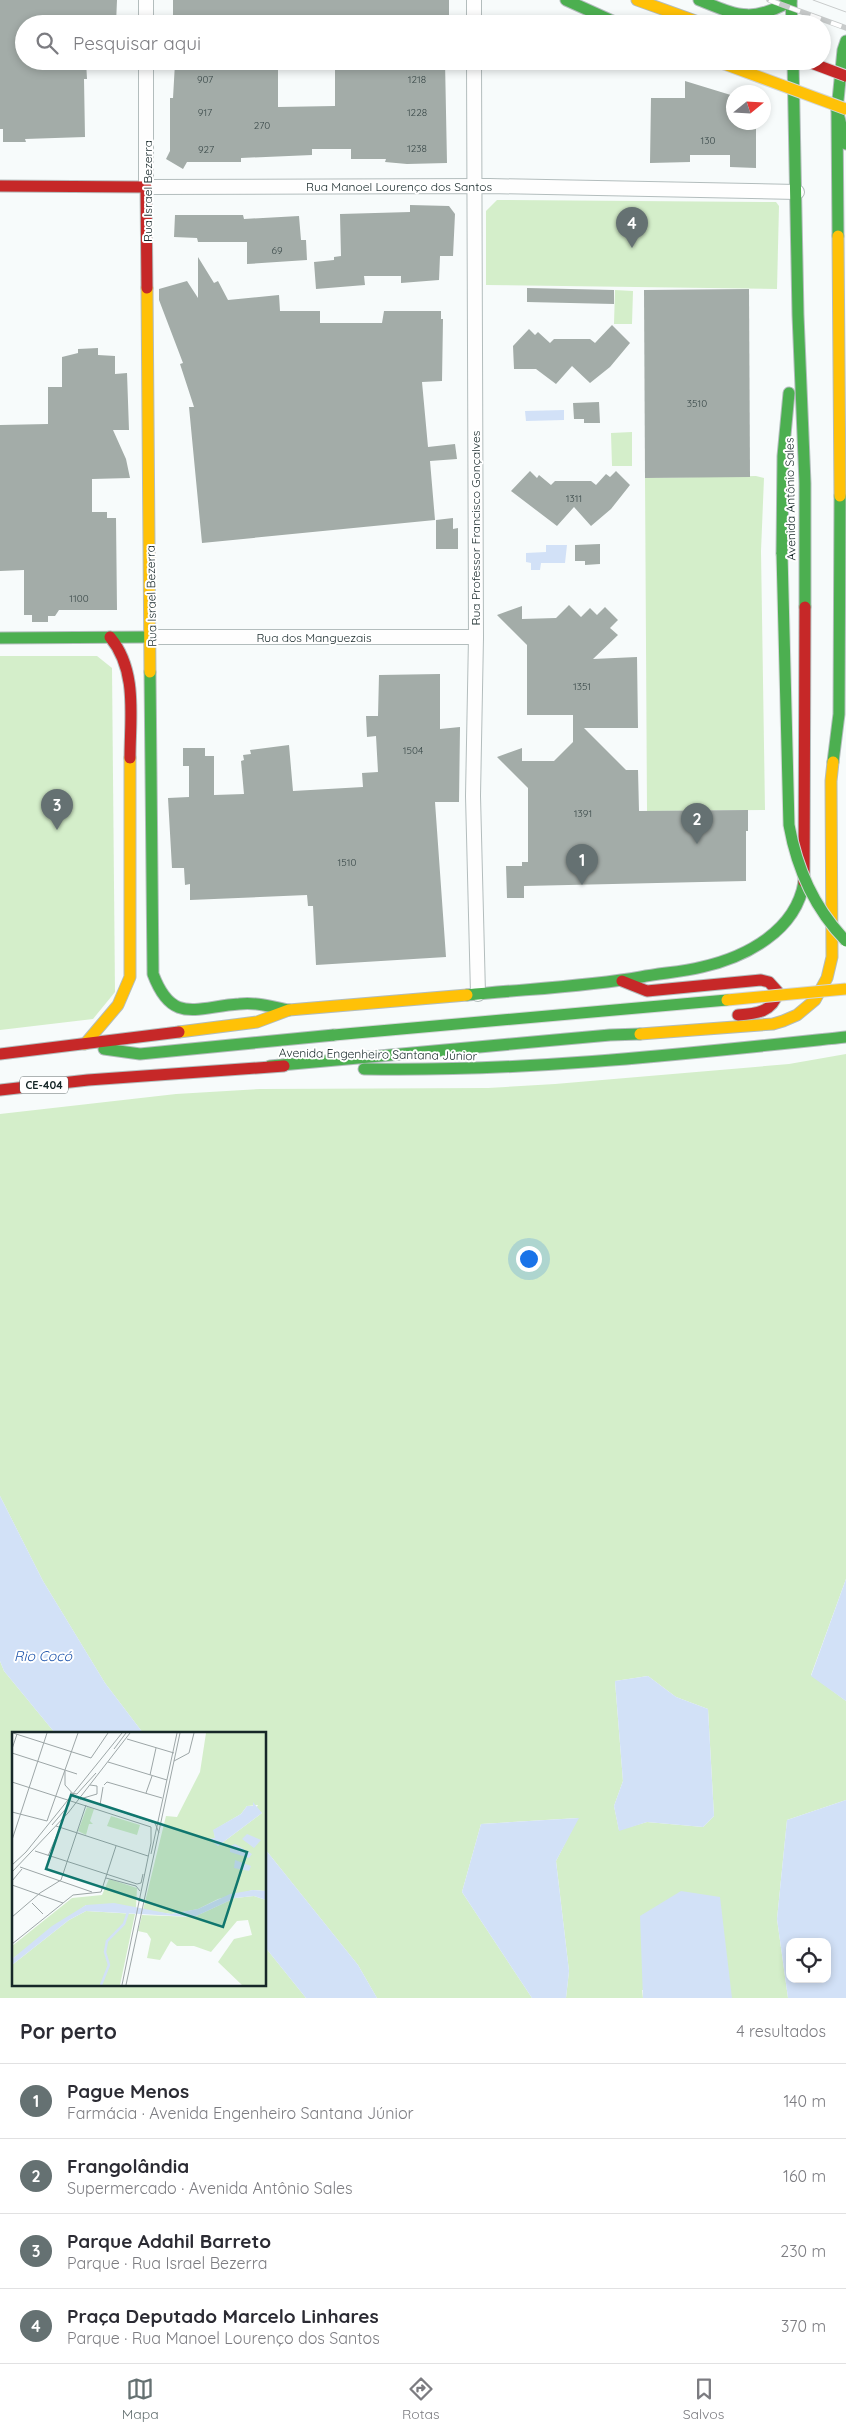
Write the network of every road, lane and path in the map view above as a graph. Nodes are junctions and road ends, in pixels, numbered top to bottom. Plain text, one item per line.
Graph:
1 (146, 0) edge
2 (566, 0) edge
3 (637, 0) edge
4 (699, 0) edge
5 (791, 0) edge
6 (473, 1) edge
7 (146, 15) edge
8 (474, 15) edge
9 (600, 15) edge
10 (679, 15) edge
11 (741, 15) edge
12 (759, 15) edge
13 (792, 15) edge
14 (846, 41) edge
15 (146, 70) edge
16 (474, 70) edge
17 (739, 70) edge
18 (793, 70) edge
19 (830, 70) edge
20 (846, 76) edge
21 (842, 110) edge
22 (846, 144) edge
23 (0, 186) edge
24 (474, 186) junction
25 (146, 187) junction
26 (797, 192) junction
27 (798, 315) junction
28 (846, 319) edge
29 (838, 332) junction
30 (110, 637) junction
31 (152, 637) junction
32 (476, 637) junction
33 (0, 638) edge
34 (839, 714) junction
35 (846, 762) edge
36 (778, 929) joint
37 (846, 941) edge
38 (622, 981) junction
39 (846, 989) edge
40 (478, 994) junction
41 (289, 1010) junction
42 (610, 1035) junction
43 (846, 1037) edge
44 (85, 1044) junction
45 (0, 1054) edge
46 (270, 1066) junction
47 (0, 1090) edge

1 - 7 street
2 - 9 main road
3 - 10 main road
4 - 11 main road
5 - 12 main road
5 - 13 main road
6 - 8 street
14 - 21 main road
15 - 25 street, Rua Israel Bezerra
16 - 24 street, Rua Professor Francisco Gonçalves
17 - 21 main road, bridge
18 - 26 main road, Avenida Antônio Sales
19 - 20 main road, bridge
21 - 22 main road
21 - 29 main road
23 - 25 main road, Rua Manoel Lourenço dos Santos
24 - 25 street, Rua Manoel Lourenço dos Santos
24 - 26 street, Rua Manoel Lourenço dos Santos
24 - 32 street, Rua Professor Francisco Gonçalves
25 - 31 main road, Rua Israel Bezerra
26 - 27 main road, Avenida Antônio Sales
27 - 36 main road, Avenida Antônio Sales
27 - 37 main road, bridge
28 - 29 main road
29 - 34 main road
30 - 31 main road
30 - 33 main road
30 - 44 main road
31 - 32 street, Rua dos Manguezais
31 - 41 main road, Rua Israel Bezerra
32 - 40 street, Rua Professor Francisco Gonçalves
34 - 35 main road
34 - 42 main road
36 - 38 main road, Avenida Engenheiro Santana Júnior
38 - 40 main road, Avenida Engenheiro Santana Júnior
38 - 42 main road
39 - 44 main road, Avenida Engenheiro Santana Júnior, bridge
40 - 41 main road, Avenida Engenheiro Santana Júnior
41 - 44 main road, Avenida Engenheiro Santana Júnior
42 - 46 main road
43 - 46 main road, Avenida Engenheiro Santana Júnior
44 - 45 main road, Avenida Engenheiro Santana Júnior
46 - 47 main road, Avenida Engenheiro Santana Júnior / CE-404

